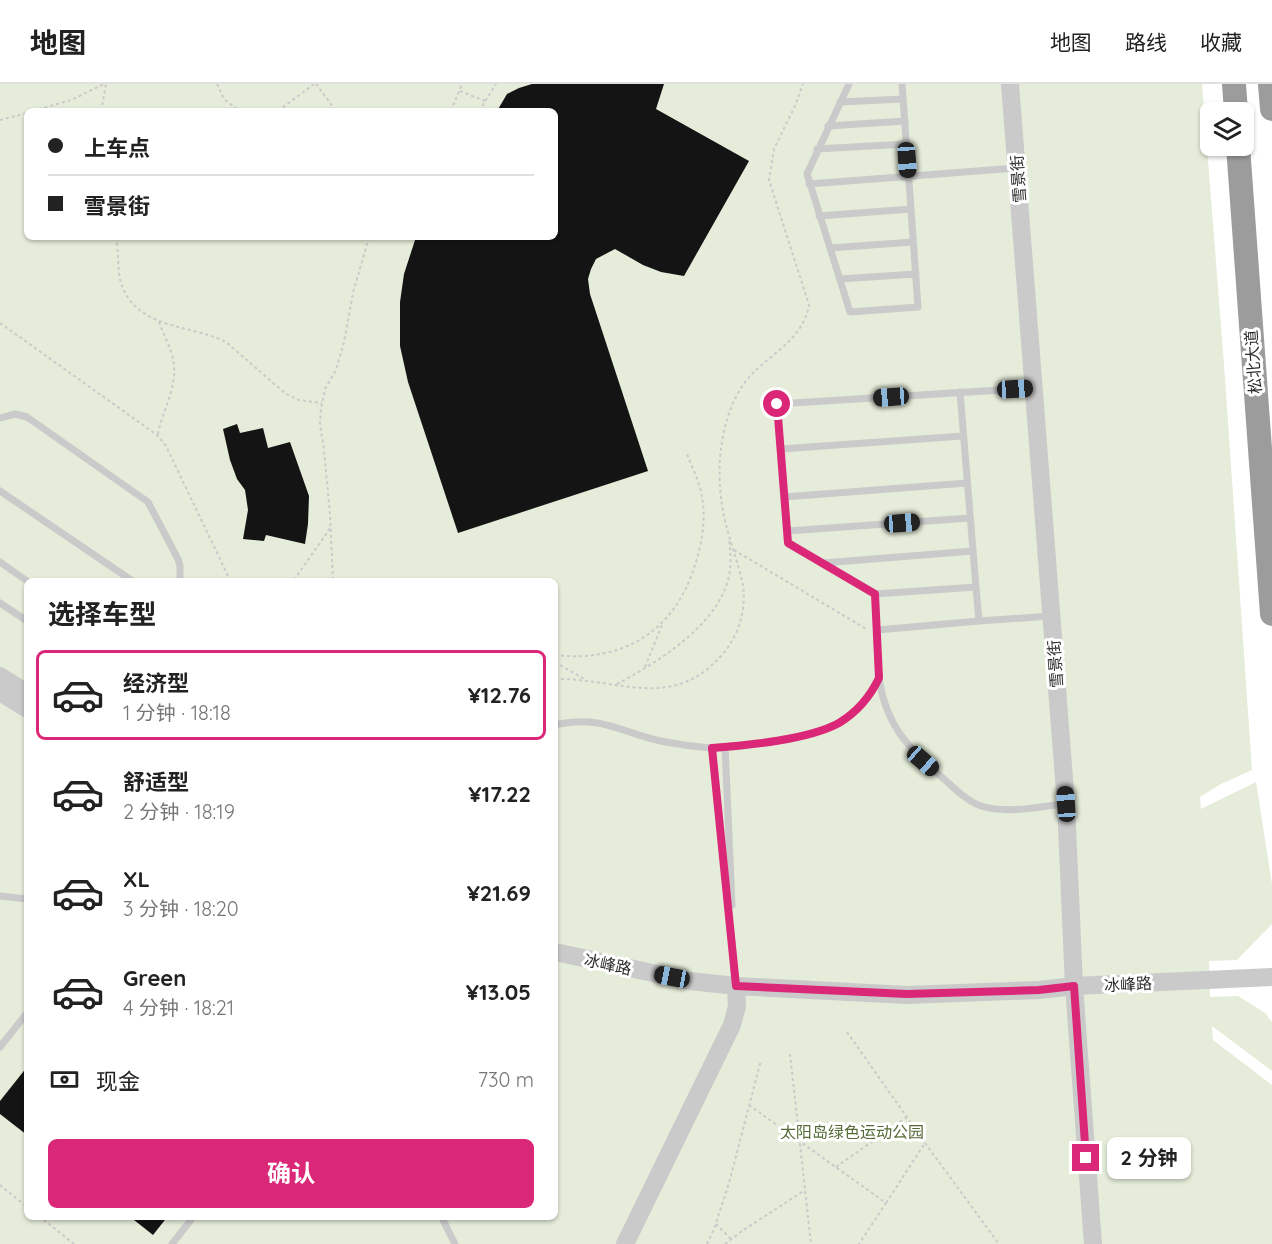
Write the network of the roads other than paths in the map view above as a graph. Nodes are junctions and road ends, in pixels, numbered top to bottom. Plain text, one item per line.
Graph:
1 (849, 84) edge
2 (902, 84) edge
3 (1010, 84) edge
4 (1234, 84) edge
5 (1270, 84) edge
6 (903, 99) junction
7 (840, 102) junction
8 (1235, 102) edge
9 (1272, 109) edge
10 (904, 121) junction
11 (828, 126) junction
12 (906, 144) junction
13 (817, 149) junction
14 (1239, 156) edge
15 (1017, 168) junction
16 (908, 177) junction
17 (809, 184) junction
18 (911, 209) junction
19 (819, 216) junction
20 (913, 242) junction
21 (830, 248) junction
22 (916, 274) junction
23 (840, 279) junction
24 (1034, 388) junction
25 (960, 392) junction
26 (0, 418) edge
27 (963, 436) junction
28 (781, 449) junction
29 (967, 483) junction
30 (0, 491) edge
31 (784, 497) junction
32 (970, 518) junction
33 (787, 531) junction
34 (973, 551) junction
35 (0, 562) edge
36 (822, 563) junction
37 (128, 578) edge
38 (180, 578) edge
39 (24, 579) edge
40 (976, 587) junction
41 (875, 594) junction
42 (0, 603) edge
43 (1272, 614) edge
44 (1051, 616) junction
45 (24, 619) edge
46 (979, 621) junction
47 (877, 633) junction
48 (0, 676) edge
49 (879, 678) junction
50 (24, 691) edge
51 (0, 692) edge
52 (24, 707) edge
53 (558, 724) edge
54 (725, 747) junction
55 (712, 748) junction
56 (1066, 804) junction
57 (0, 896) edge
58 (24, 899) edge
59 (558, 953) edge
60 (1272, 977) edge
61 (736, 986) junction
62 (1074, 986) junction
63 (24, 1017) edge
64 (0, 1047) edge
65 (191, 1220) edge
66 (443, 1220) edge
67 (172, 1244) edge
68 (455, 1244) edge
69 (625, 1244) edge
70 (1093, 1244) edge

1 - 7 lane
2 - 6 lane
3 - 15 street, 雪景街
4 - 8 highway
5 - 9 highway
6 - 7 lane
6 - 10 lane
7 - 11 lane
10 - 11 lane
10 - 12 lane
11 - 13 lane
12 - 13 lane
12 - 16 lane
13 - 17 lane
14 - 43 highway, 松北大道
15 - 16 lane
15 - 24 street, 雪景街
16 - 17 lane
16 - 18 lane
17 - 19 lane
18 - 19 lane
18 - 20 lane
19 - 21 lane
20 - 21 lane
20 - 22 lane
21 - 23 lane
22 - 23 lane
22 - 23 lane
24 - 25 lane
24 - 44 street, 雪景街
25 - 27 lane
25 - 28 lane
26 - 38 lane
27 - 28 lane
27 - 29 lane
28 - 31 lane
29 - 31 lane
29 - 32 lane
30 - 37 lane
31 - 33 lane
32 - 33 lane
32 - 34 lane
33 - 36 lane
34 - 36 lane
34 - 40 lane
35 - 39 lane
36 - 41 lane
40 - 41 lane
40 - 46 lane
41 - 47 lane
42 - 45 lane
44 - 46 lane
44 - 56 street, 雪景街
46 - 47 lane
47 - 49 lane
48 - 50 street
49 - 54 lane
49 - 56 lane
51 - 52 street
53 - 55 lane
54 - 55 lane
54 - 61 lane
55 - 61 lane
56 - 62 street, 雪景街
57 - 58 lane
59 - 61 street, 冰峰路
60 - 62 street, 冰峰路
61 - 62 street, 冰峰路
61 - 69 street
62 - 70 street, 雪景街
63 - 64 lane
65 - 67 lane
66 - 68 lane

